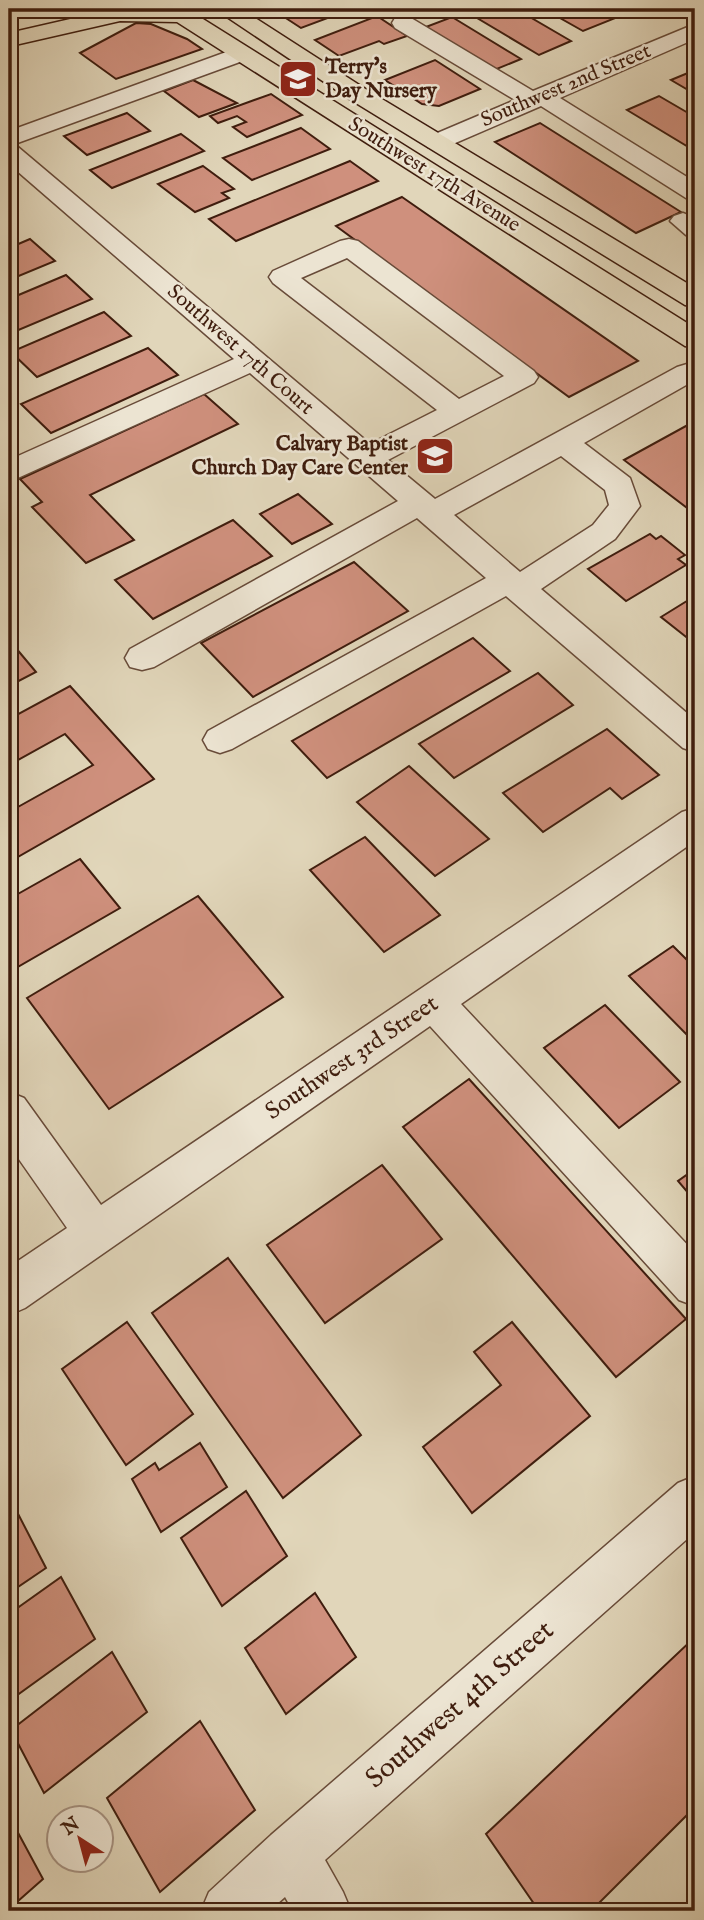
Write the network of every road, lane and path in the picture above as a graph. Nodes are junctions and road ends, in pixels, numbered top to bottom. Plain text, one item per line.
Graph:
1 (73, 9) edge
2 (226, 9) edge
3 (177, 12) edge
4 (402, 23) dead end
5 (695, 31) edge
6 (12, 40) edge
7 (669, 42) junction
8 (695, 53) edge
9 (240, 54) junction
10 (695, 60) edge
11 (536, 98) junction
12 (9, 139) edge
13 (437, 142) junction
14 (9, 152) edge
15 (424, 168) junction
16 (695, 193) edge
17 (695, 299) edge
18 (695, 340) edge
19 (254, 361) junction
20 (687, 373) dead end
21 (458, 412) junction
22 (563, 442) junction
23 (367, 458) junction
24 (9, 472) edge
25 (426, 509) junction
26 (514, 584) junction
27 (142, 658) dead end
28 (695, 739) edge
29 (220, 740) dead end
30 (695, 822) edge
31 (433, 1002) junction
32 (9, 1111) edge
33 (96, 1234) junction
34 (695, 1285) edge
35 (9, 1293) edge
36 (695, 1500) edge
37 (290, 1854) junction
38 (228, 1911) edge
39 (324, 1911) edge

1 - 6 main road
2 - 13 main road, Southwest 17th Avenue
3 - 6 main road
3 - 9 main road, Southwest 17th Avenue
4 - 11 street
5 - 7 street, Southwest 2nd Street
7 - 8 street
7 - 10 street
7 - 11 street, Southwest 2nd Street
9 - 12 street
9 - 15 main road, Southwest 17th Avenue
11 - 13 street, Southwest 2nd Street
11 - 16 street
13 - 15 main road
13 - 17 main road, Southwest 17th Avenue
14 - 19 street, Southwest 17th Court
15 - 18 main road, Southwest 17th Avenue
19 - 23 street, Southwest 17th Court
19 - 24 street
20 - 22 street
21 - 21 street
21 - 23 street
22 - 25 street
22 - 26 street
23 - 25 street, Southwest 17th Court
25 - 26 street, Southwest 17th Court
25 - 27 street
26 - 28 street, Southwest 17th Court
26 - 29 street
30 - 31 street, Southwest 3rd Street
31 - 33 street, Southwest 3rd Street
31 - 34 street
32 - 33 street
33 - 35 street, Southwest 3rd Street
36 - 37 street, Southwest 4th Street
37 - 38 street, Southwest 4th Street
37 - 39 street

